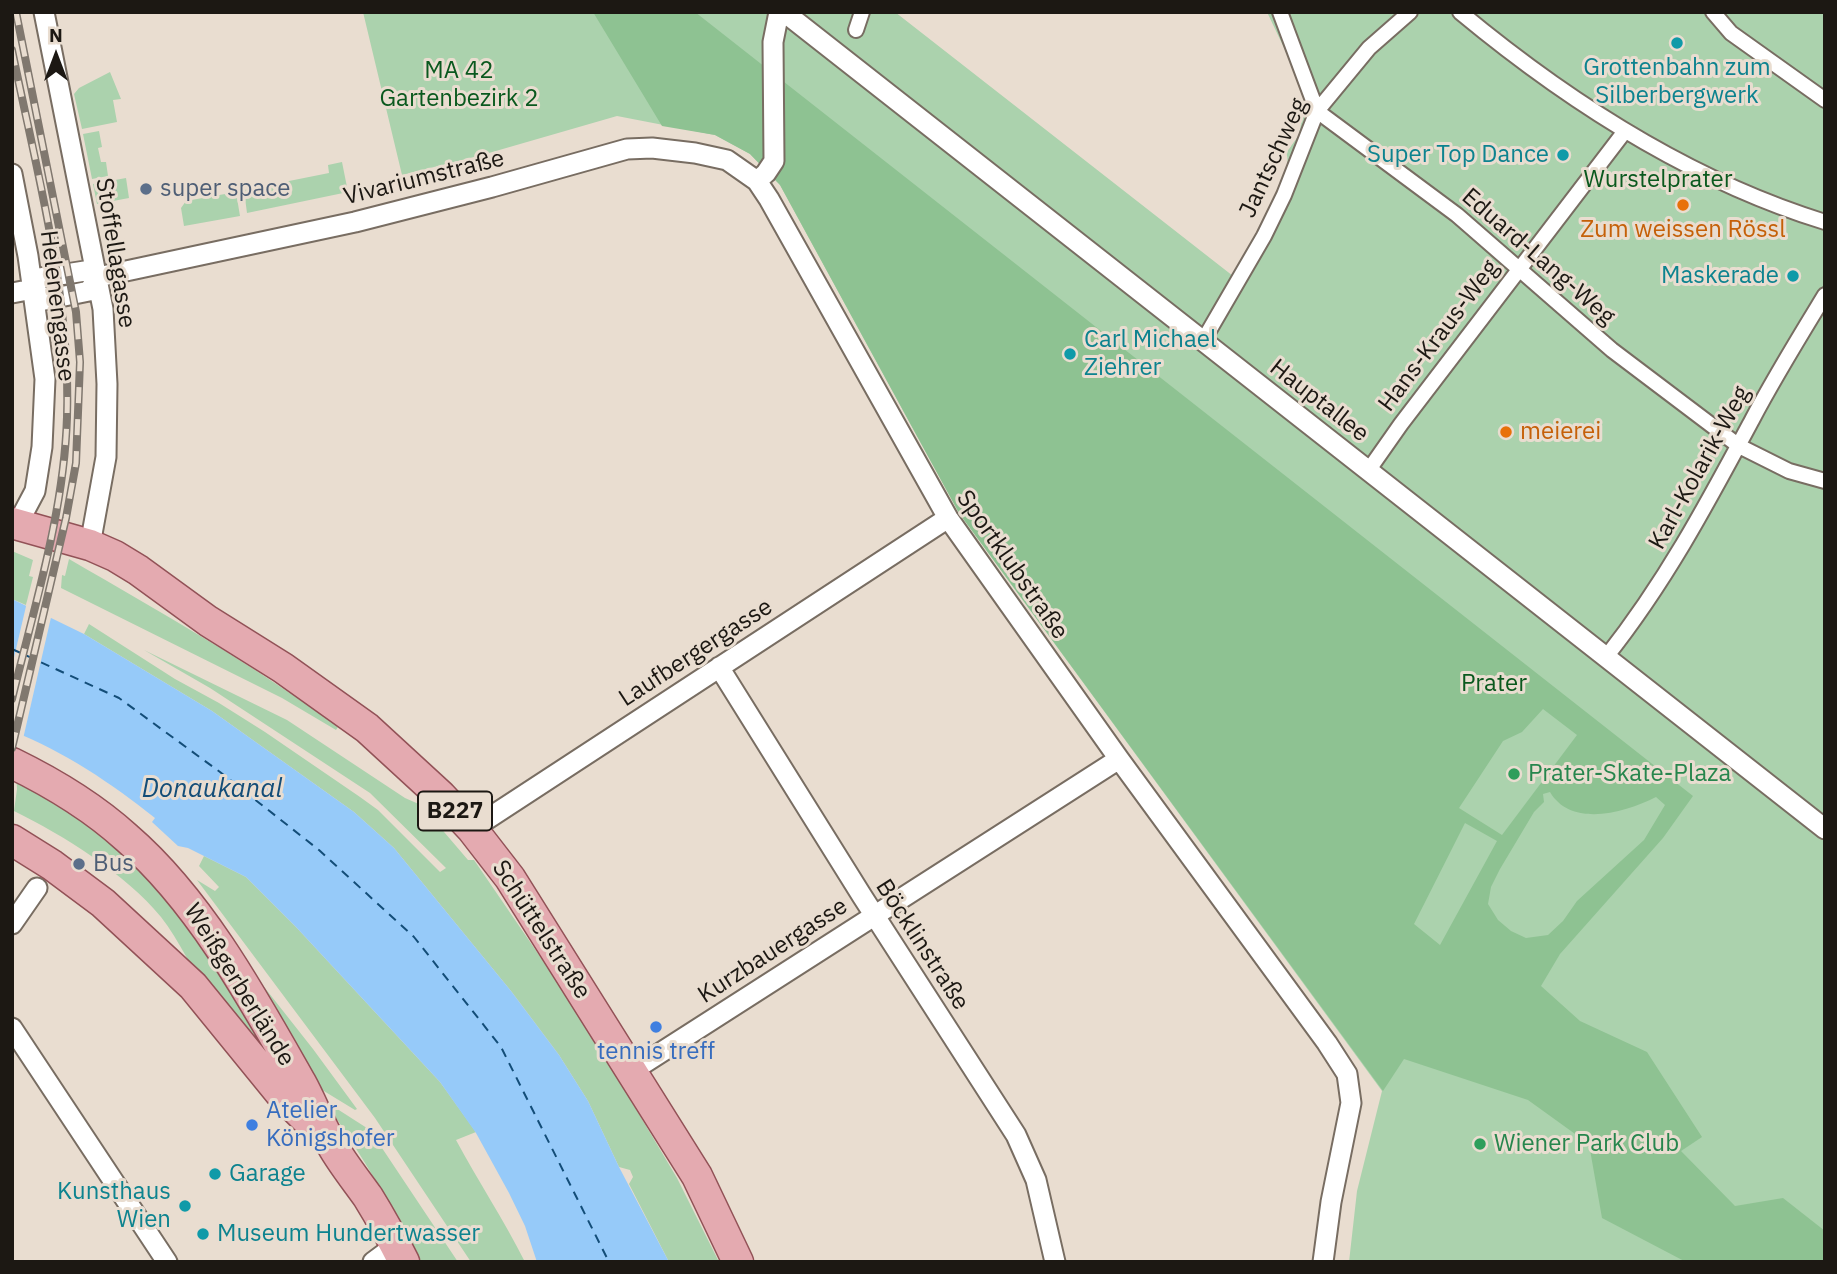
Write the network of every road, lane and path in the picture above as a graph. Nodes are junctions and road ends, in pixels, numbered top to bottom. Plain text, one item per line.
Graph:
1 (44, 12) edge
2 (781, 12) edge
3 (862, 12) edge
4 (1280, 12) edge
5 (1410, 12) edge
6 (1460, 12) edge
7 (1713, 12) edge
8 (856, 30) dead end
9 (1825, 100) edge
10 (1317, 111) junction
11 (1625, 131) junction
12 (12, 174) edge
13 (757, 181) junction
14 (1825, 222) edge
15 (1519, 269) junction
16 (98, 277) junction
17 (33, 289) junction
18 (12, 293) edge
19 (1825, 295) edge
20 (1203, 341) junction
21 (1739, 446) junction
22 (1368, 471) junction
23 (1825, 481) edge
24 (948, 518) junction
25 (15, 524) edge
26 (90, 545) junction
27 (1606, 657) junction
28 (719, 667) junction
29 (1119, 759) junction
30 (12, 763) edge
31 (472, 829) junction
32 (1825, 829) edge
33 (12, 839) edge
34 (37, 888) dead end
35 (874, 915) junction
36 (12, 924) edge
37 (12, 1028) edge
38 (632, 1071) junction
39 (332, 1147) junction
40 (391, 1256) edge
41 (167, 1262) edge
42 (738, 1262) edge
43 (1055, 1262) edge
44 (1323, 1262) edge

1 - 16 street, Stoffellagasse
2 - 13 street
2 - 20 street, Hauptallee
3 - 8 street
4 - 10 street
5 - 10 street, Jantschweg
6 - 11 street
7 - 9 street
10 - 15 street, Eduard-Lang-Weg
10 - 20 street, Jantschweg
11 - 14 street
11 - 15 street, Hans-Kraus-Weg
12 - 17 street, Helenengasse
13 - 16 street, Vivariumstraße
13 - 24 street, Sportklubstraße
15 - 21 street, Eduard-Lang-Weg
15 - 22 street, Hans-Kraus-Weg
16 - 17 street, Vivariumstraße
16 - 26 street, Stoffellagasse
17 - 18 street, Vivariumstraße
17 - 25 street, Helenengasse
19 - 21 street, Karl-Kolarik-Weg
20 - 22 street, Hauptallee
21 - 23 street, Eduard-Lang-Weg
21 - 27 street, Karl-Kolarik-Weg
22 - 27 street, Hauptallee
24 - 28 street, Laufbergergasse
24 - 29 street, Sportklubstraße
25 - 26 main road, Schüttelstraße / B227
26 - 31 main road, Schüttelstraße / B227
27 - 32 street, Hauptallee
28 - 31 street, Laufbergergasse
28 - 35 street, Böcklinstraße
29 - 35 street, Kurzbauergasse
29 - 44 street, Sportklubstraße
30 - 39 main road, Weißgerberlände
31 - 38 main road, Schüttelstraße / B227
33 - 39 main road
34 - 36 street
35 - 38 street, Kurzbauergasse
35 - 43 street, Böcklinstraße
37 - 41 street
38 - 42 main road, Schüttelstraße / B227
39 - 40 main road, Weißgerberlände

